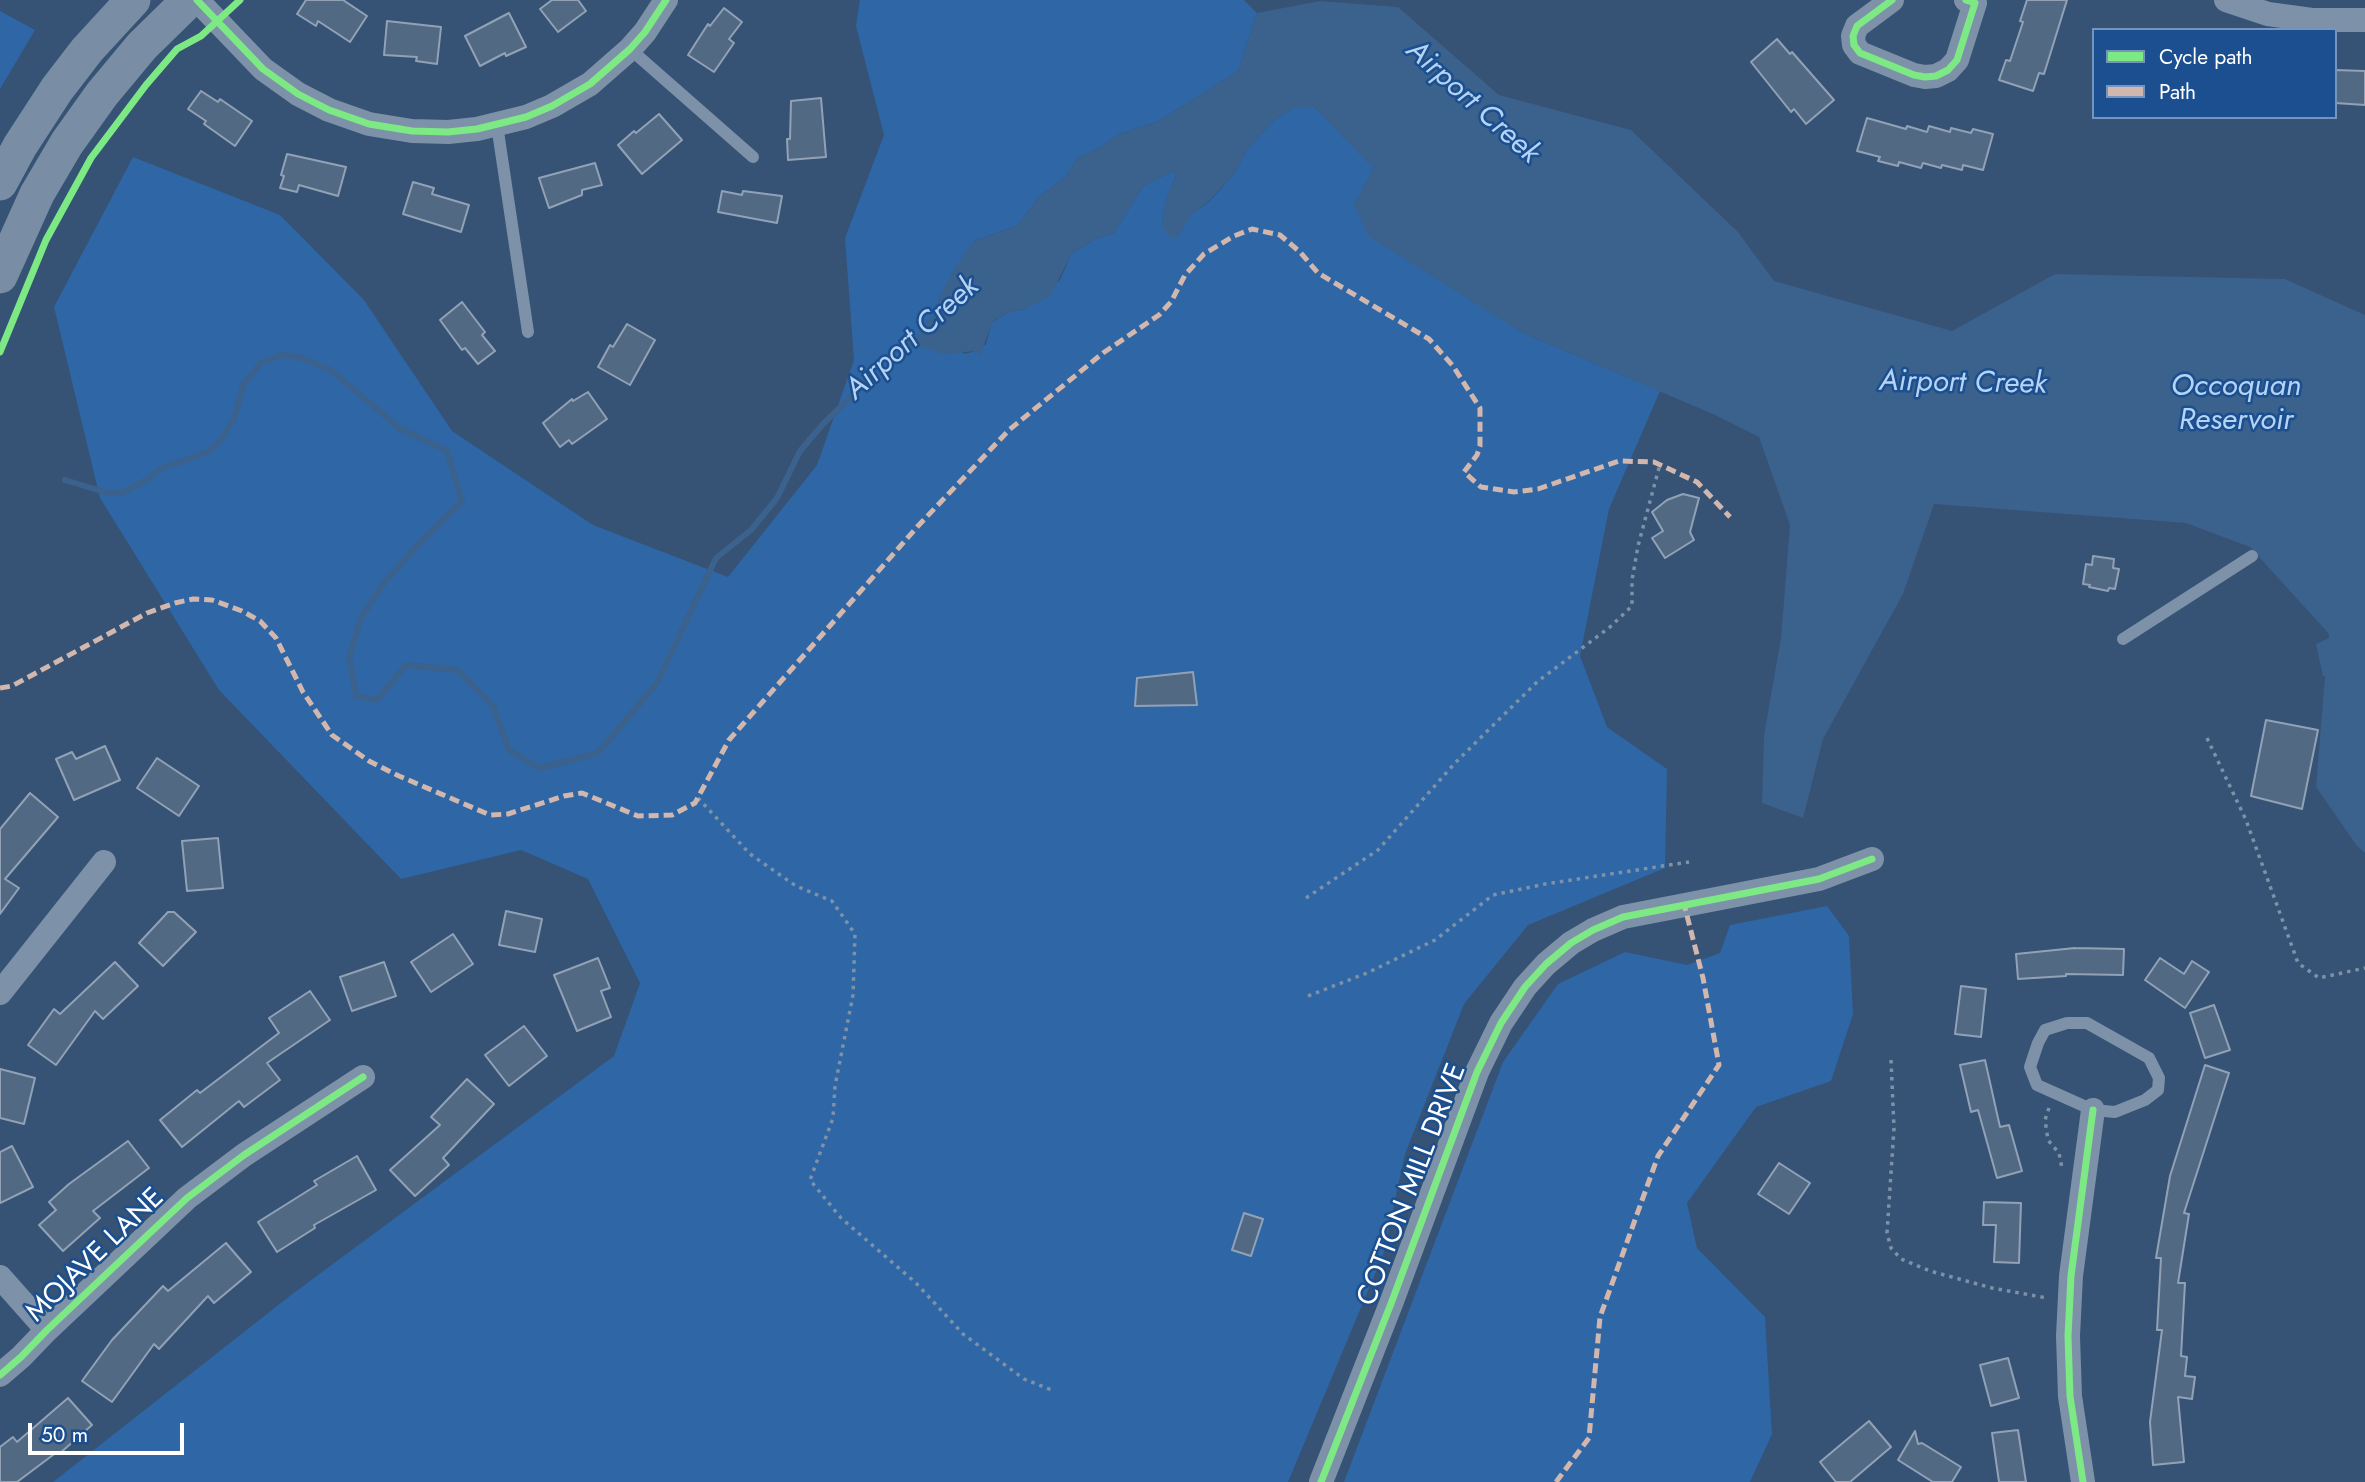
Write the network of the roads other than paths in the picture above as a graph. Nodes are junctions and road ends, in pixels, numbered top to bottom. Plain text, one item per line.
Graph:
1 (133, 0) edge
2 (190, 0) edge
3 (197, 0) edge
4 (666, 0) edge
5 (1892, 0) edge
6 (2226, 0) edge
7 (1973, 1) edge
8 (2365, 20) edge
9 (630, 49) junction
10 (497, 125) junction
11 (753, 157) dead end
12 (0, 183) edge
13 (0, 276) edge
14 (528, 332) dead end
15 (2252, 556) dead end
16 (2123, 639) dead end
17 (1872, 859) dead end
18 (104, 862) dead end
19 (0, 993) edge
20 (363, 1077) dead end
21 (2092, 1110) junction
22 (0, 1277) edge
23 (47, 1330) junction
24 (0, 1375) edge
25 (1321, 1482) edge
26 (2082, 1482) edge

1 - 12 street
2 - 13 street
3 - 10 street
4 - 9 street
5 - 7 street
6 - 8 street
9 - 10 street
9 - 11 lane
10 - 14 lane
15 - 16 lane
17 - 25 street, COTTON MILL DRIVE
18 - 19 street
20 - 23 street, MOJAVE LANE
21 - 21 lane
21 - 26 street
22 - 23 street
23 - 24 street, MOJAVE LANE

